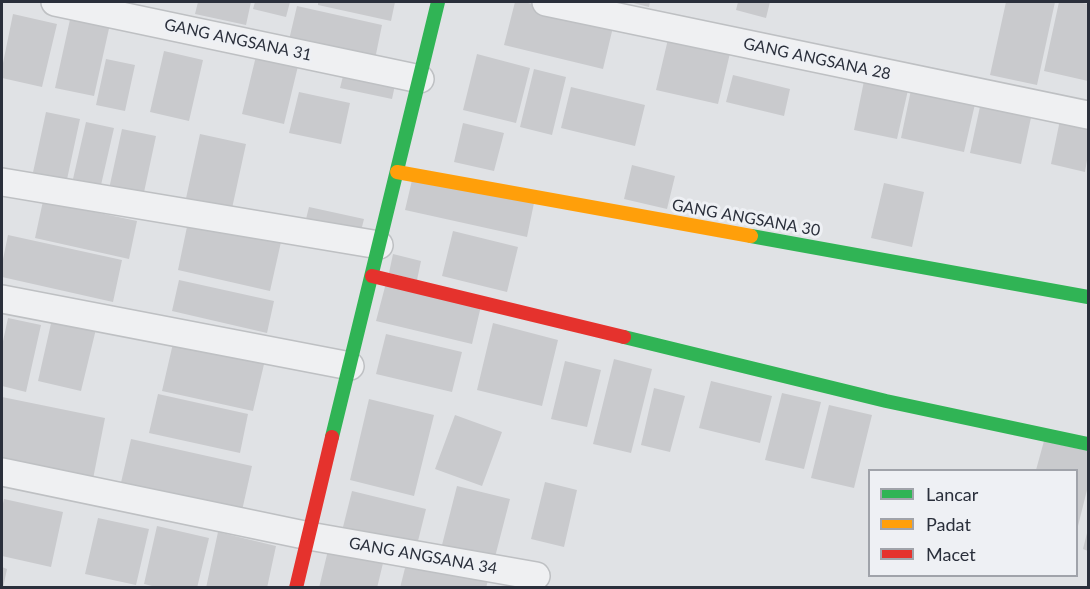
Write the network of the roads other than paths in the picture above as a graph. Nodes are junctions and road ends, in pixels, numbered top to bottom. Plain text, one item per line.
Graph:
1 (56, 2) edge
2 (438, 2) edge
3 (546, 2) edge
4 (420, 79) junction
5 (1089, 115) edge
6 (397, 172) junction
7 (2, 182) edge
8 (379, 245) junction
9 (372, 276) junction
10 (1089, 297) edge
11 (2, 299) edge
12 (350, 366) junction
13 (1089, 444) edge
14 (2, 472) edge
15 (309, 536) junction
16 (536, 576) dead end
17 (296, 588) edge

1 - 4 street, GANG ANGSANA 31
2 - 4 street
3 - 5 street, GANG ANGSANA 28
4 - 6 street
6 - 8 street
6 - 10 street, GANG ANGSANA 30
7 - 8 street
8 - 9 street
9 - 12 street
9 - 13 street
11 - 12 street
12 - 15 street
14 - 15 street, GANG ANGSANA 34
15 - 16 street, GANG ANGSANA 34
15 - 17 street

